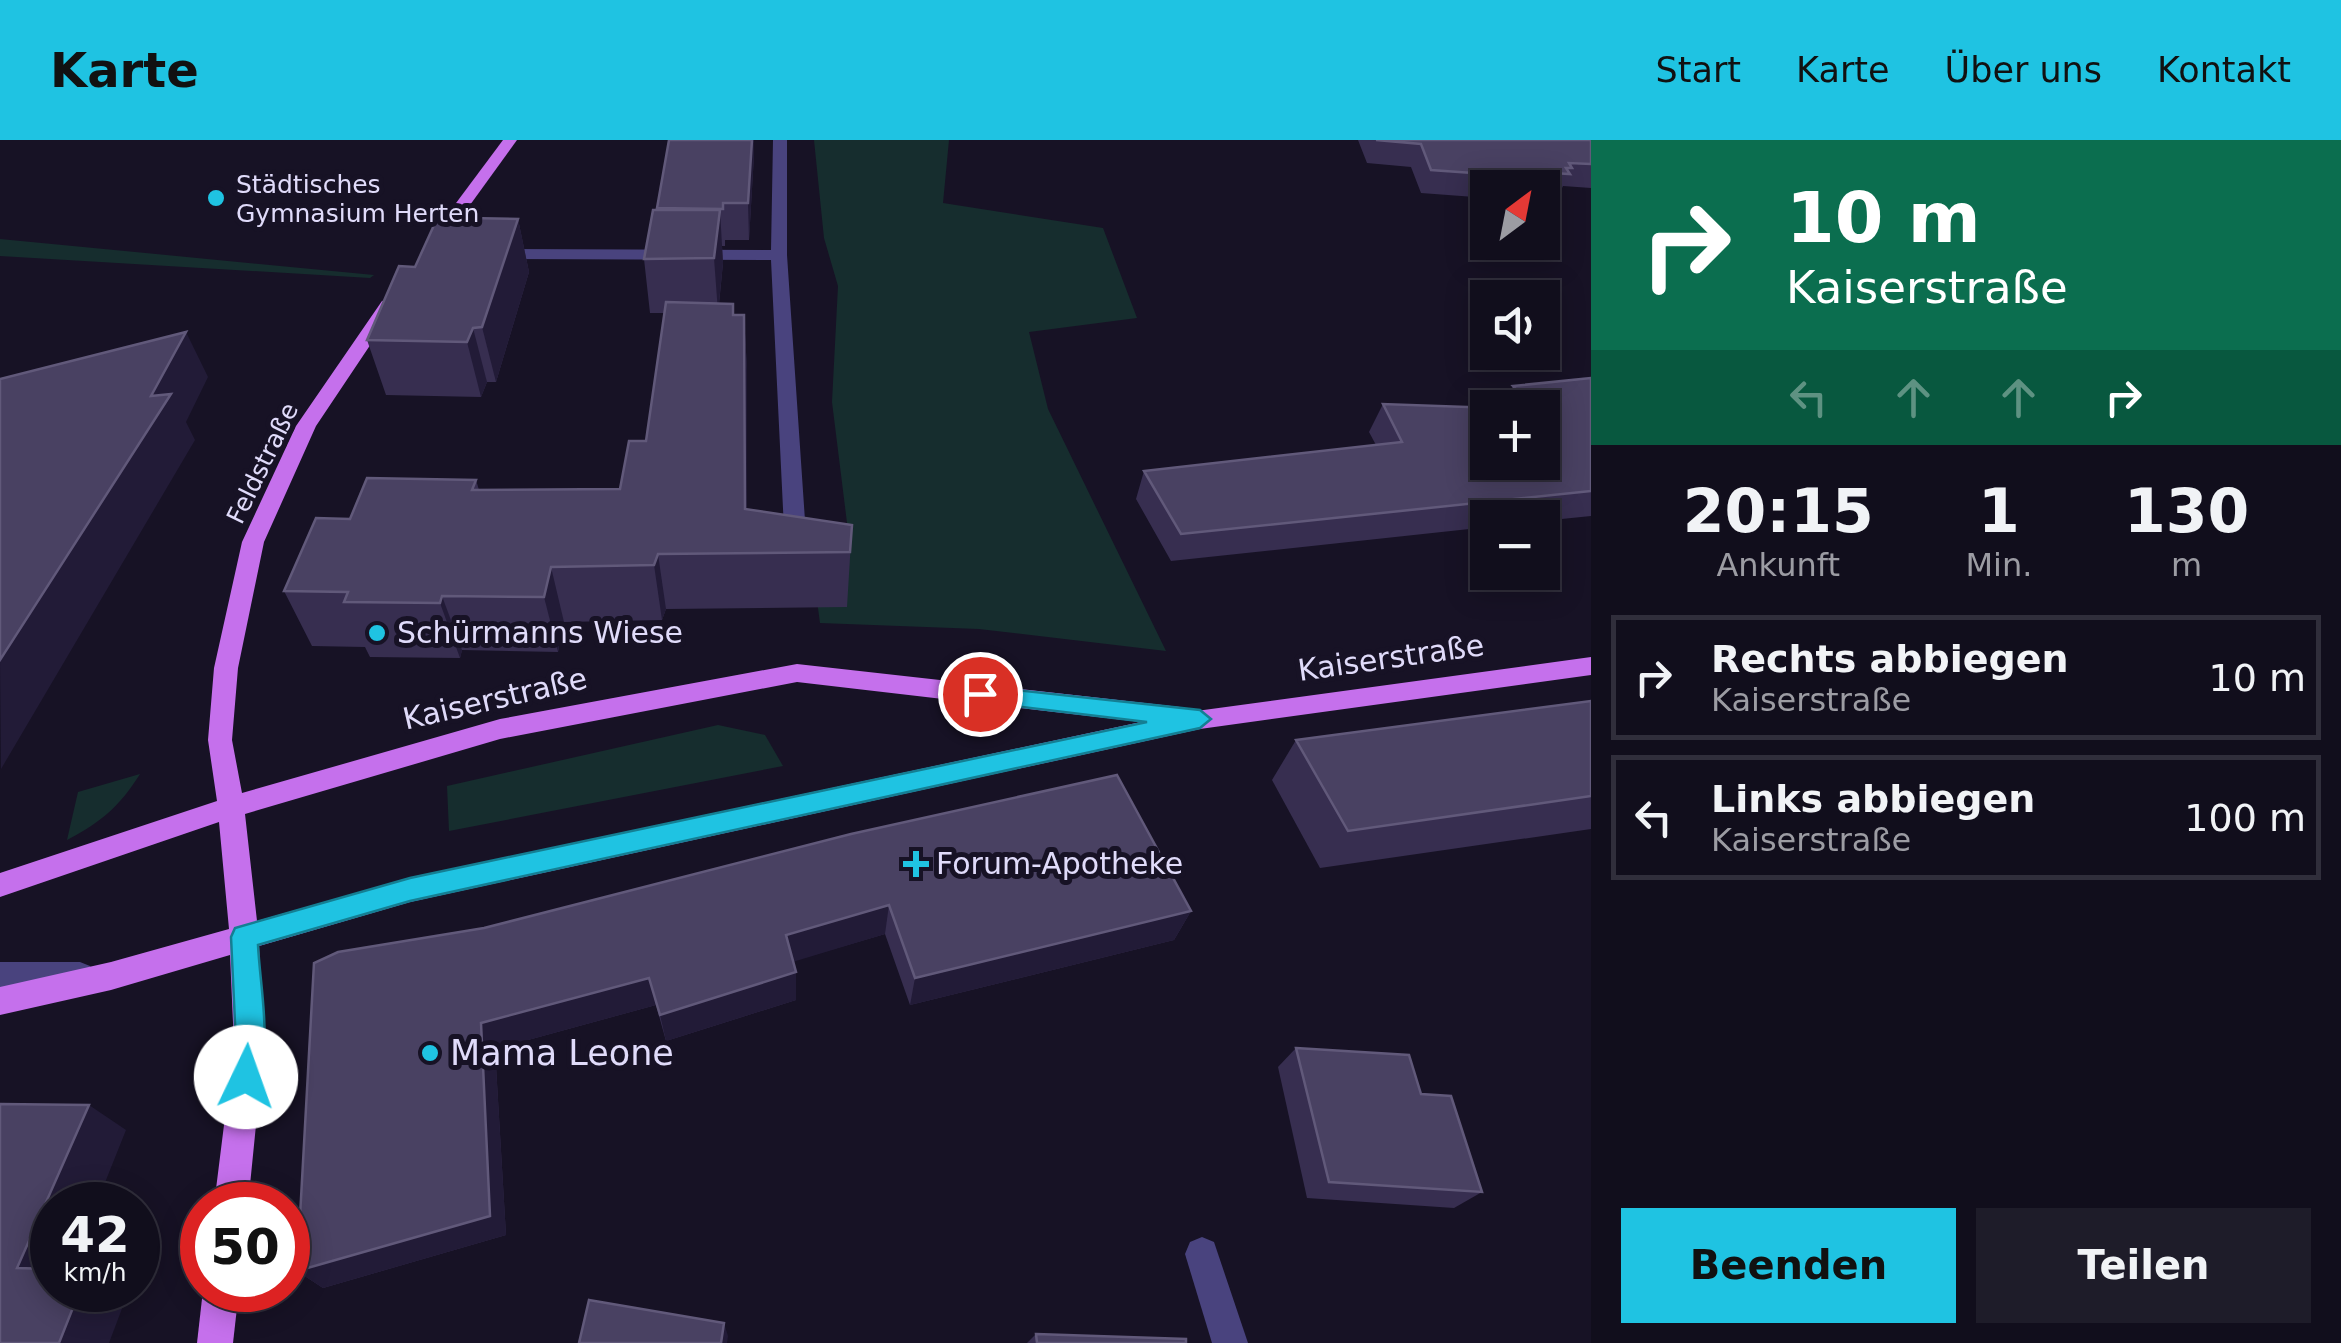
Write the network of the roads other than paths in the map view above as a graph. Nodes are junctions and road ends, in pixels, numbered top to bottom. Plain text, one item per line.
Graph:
1 (510, 140) edge
2 (780, 140) edge
3 (446, 254) edge
4 (464, 254) edge
5 (780, 255) junction
6 (422, 259) joint
7 (402, 286) edge
8 (796, 556) edge
9 (1591, 666) edge
10 (1200, 719) junction
11 (231, 807) junction
12 (0, 886) edge
13 (244, 937) junction
14 (0, 976) edge
15 (110, 976) junction
16 (0, 1001) edge
17 (234, 1182) edge
18 (1202, 1254) dead end
19 (220, 1312) edge
20 (216, 1343) edge
21 (1230, 1343) edge

1 - 6 main road
2 - 5 street
3 - 6 street
4 - 5 street
5 - 8 street
7 - 11 main road, Feldstraße
9 - 10 main road, Kaiserstraße
10 - 11 main road, Kaiserstraße
10 - 13 main road, Kaiserstraße
11 - 12 main road, Kaiserstraße
11 - 13 main road, Feldstraße
13 - 15 main road, Kaiserstraße
13 - 17 main road, Feldstraße
14 - 15 street, Kaiserstraße
15 - 16 main road, Kaiserstraße
18 - 21 street
19 - 20 main road

